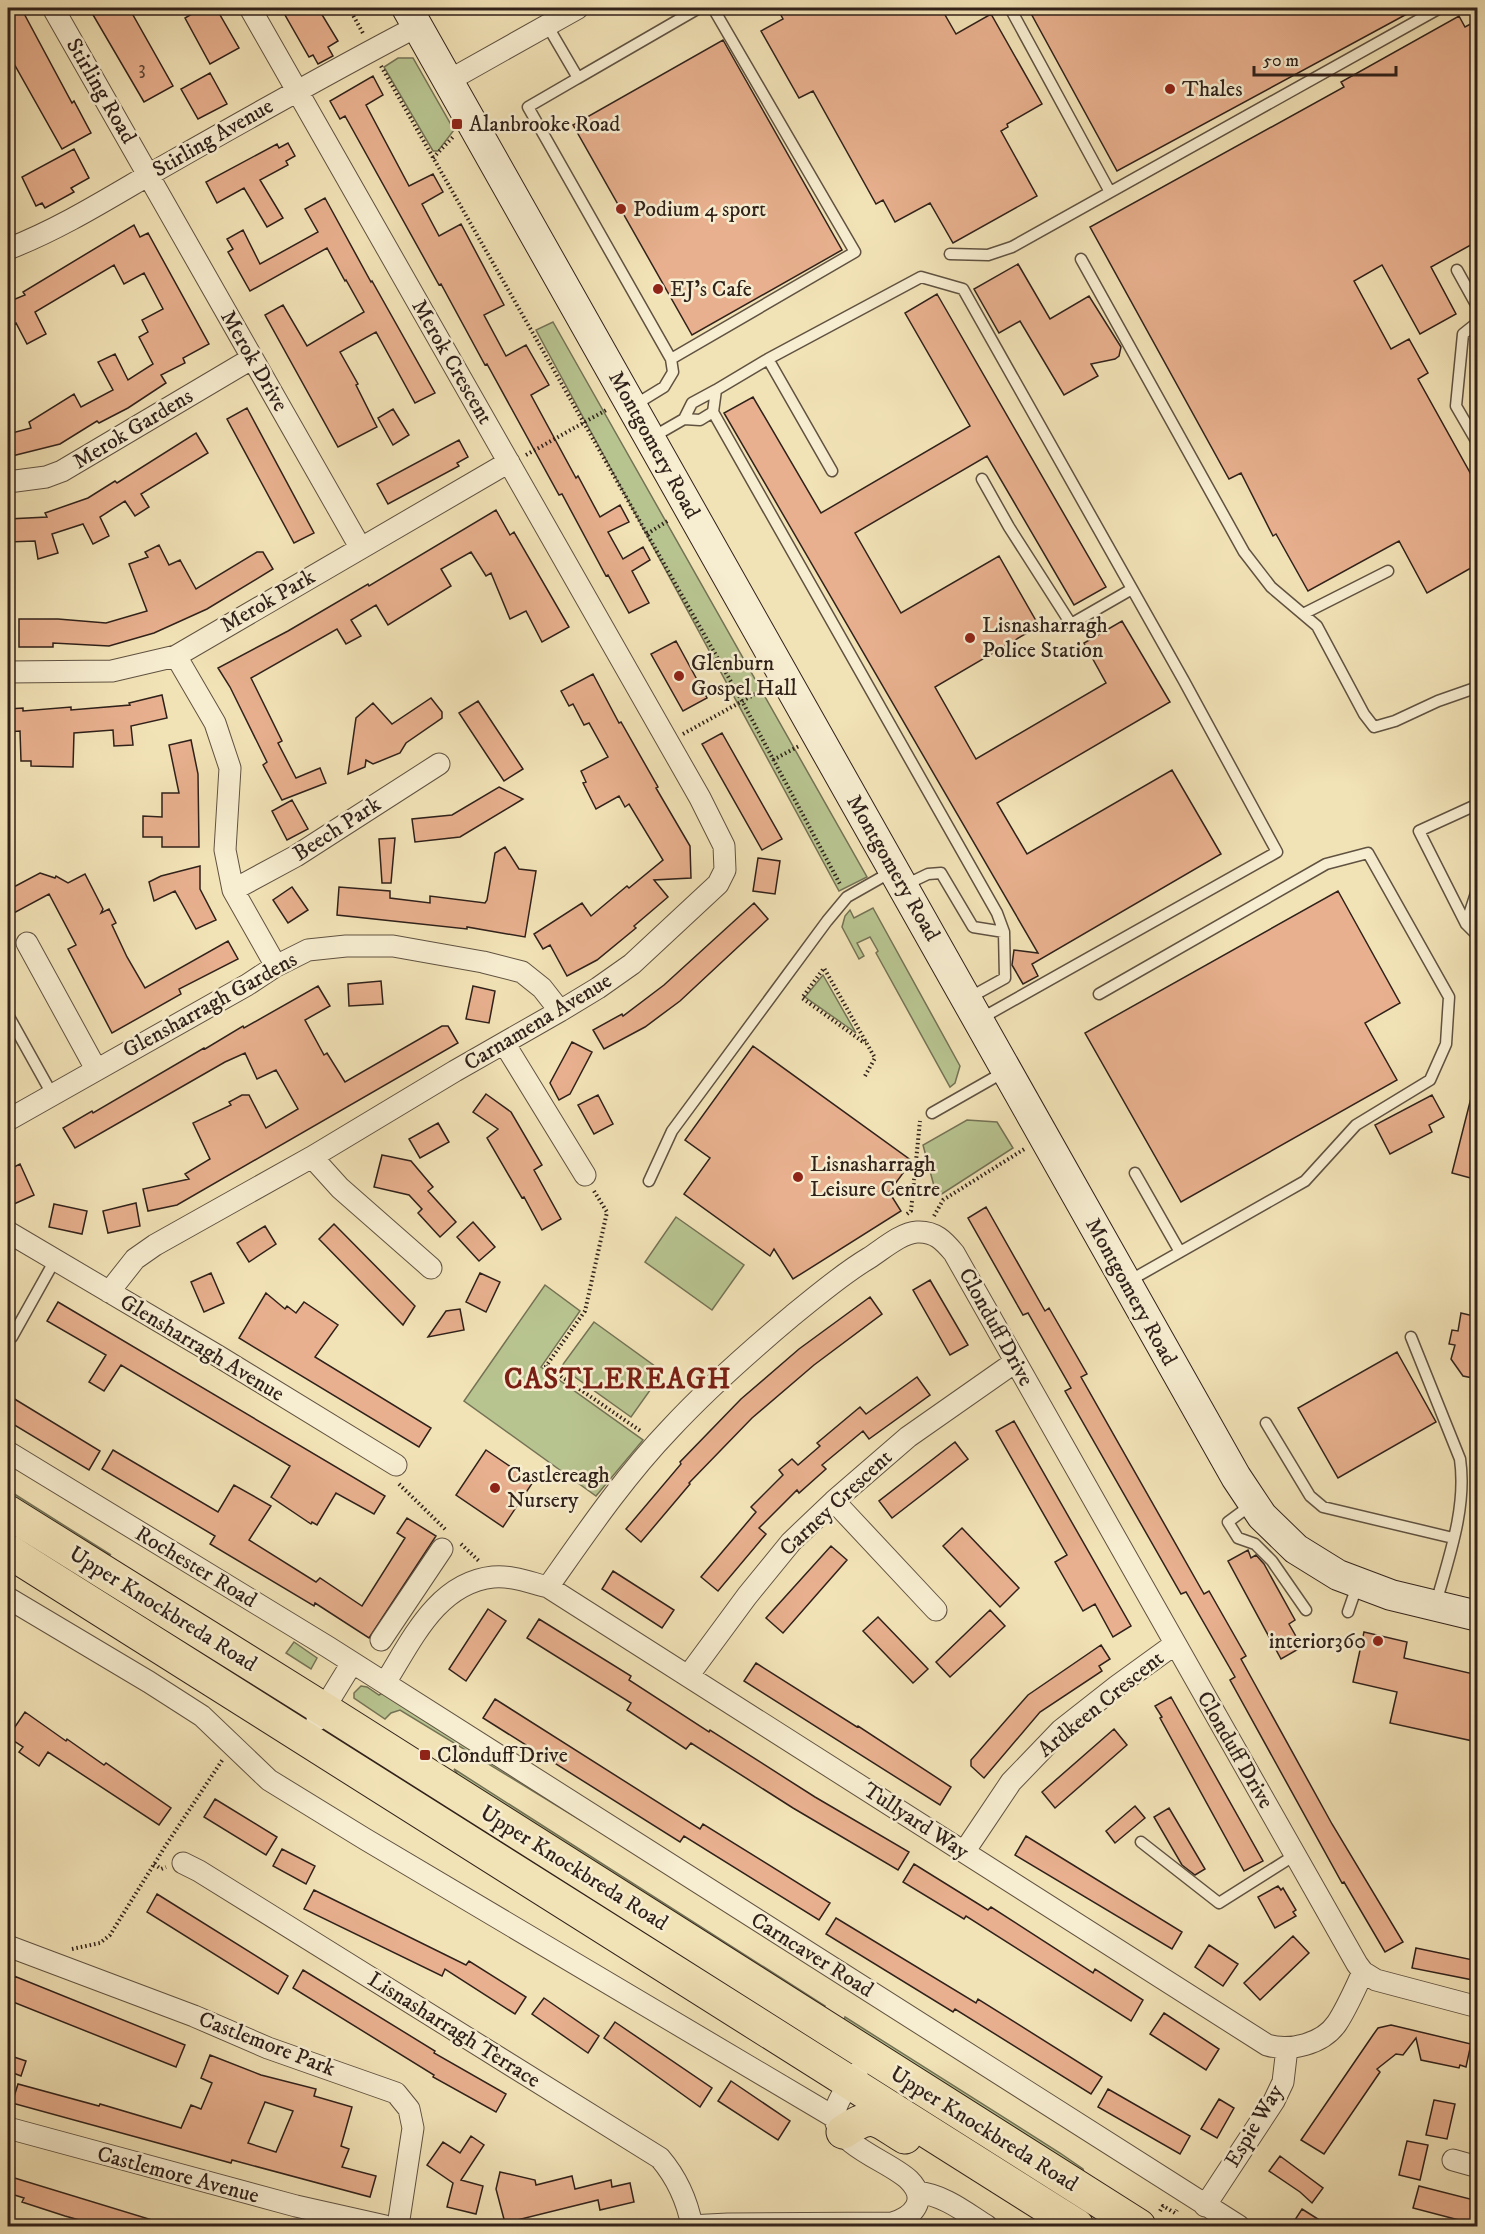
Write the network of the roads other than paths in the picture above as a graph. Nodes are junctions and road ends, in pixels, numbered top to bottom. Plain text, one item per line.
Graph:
1 (53, 8) edge
2 (250, 8) edge
3 (699, 8) edge
4 (713, 8) edge
5 (1010, 8) edge
6 (1440, 8) edge
7 (569, 10) edge
8 (412, 16) edge
9 (547, 25) junction
10 (578, 78) junction
11 (448, 81) junction
12 (297, 90) junction
13 (149, 175) junction
14 (1110, 192) junction
15 (8, 249) edge
16 (950, 254) dead end
17 (1081, 260) dead end
18 (1457, 270) dead end
19 (1478, 308) edge
20 (1478, 322) edge
21 (252, 359) junction
22 (671, 359) junction
23 (768, 359) junction
24 (716, 390) junction
25 (630, 402) junction
26 (713, 412) junction
27 (684, 418) junction
28 (651, 438) junction
29 (1478, 444) edge
30 (509, 462) junction
31 (832, 471) dead end
32 (982, 479) dead end
33 (8, 482) edge
34 (360, 547) junction
35 (1388, 571) dead end
36 (1132, 589) junction
37 (1303, 614) junction
38 (607, 634) joint
39 (176, 656) junction
40 (8, 672) edge
41 (1478, 687) edge
42 (439, 764) dead end
43 (1478, 804) edge
44 (899, 878) junction
45 (1478, 887) edge
46 (233, 890) junction
47 (1466, 924) junction
48 (1004, 932) junction
49 (1478, 936) edge
50 (27, 943) dead end
51 (276, 966) junction
52 (1099, 993) dead end
53 (973, 1010) junction
54 (560, 1011) junction
55 (8, 1015) edge
56 (504, 1043) junction
57 (96, 1069) junction
58 (1007, 1071) junction
59 (52, 1094) junction
60 (927, 1112) road end
61 (8, 1120) edge
62 (312, 1157) junction
63 (1135, 1173) dead end
64 (585, 1175) road end
65 (649, 1181) dead end
66 (8, 1232) edge
67 (1180, 1252) junction
68 (55, 1260) junction
69 (431, 1268) dead end
70 (1126, 1283) junction
71 (109, 1292) junction
72 (12, 1337) dead end
73 (1411, 1337) dead end
74 (1015, 1362) junction
75 (1266, 1423) dead end
76 (8, 1452) edge
77 (396, 1466) road end
78 (834, 1501) junction
79 (1254, 1503) junction
80 (8, 1512) edge
81 (1453, 1539) junction
82 (450, 1541) road end
83 (8, 1551) edge
84 (1358, 1582) junction
85 (548, 1587) junction
86 (8, 1598) edge
87 (1435, 1606) junction
88 (401, 1610) junction
89 (936, 1610) dead end
90 (1306, 1610) dead end
91 (1348, 1612) dead end
92 (1478, 1616) edge
93 (422, 1624) junction
94 (381, 1640) dead end
95 (1175, 1644) junction
96 (688, 1676) junction
97 (385, 1683) junction
98 (338, 1687) junction
99 (305, 1738) junction
100 (1141, 1842) dead end
101 (964, 1852) junction
102 (1295, 1855) junction
103 (183, 1863) dead end
104 (8, 1946) edge
105 (1363, 1972) junction
106 (1478, 2007) edge
107 (1287, 2048) junction
108 (868, 2055) junction
109 (850, 2084) junction
110 (838, 2124) junction
111 (8, 2128) edge
112 (1453, 2160) dead end
113 (1478, 2167) edge
114 (917, 2192) junction
115 (1205, 2206) junction
116 (1154, 2215) edge
117 (728, 2225) edge
118 (385, 2226) edge
119 (398, 2226) edge
120 (690, 2226) edge
121 (987, 2226) edge
122 (1046, 2226) edge
123 (1077, 2226) edge
124 (1239, 2226) edge

1 - 13 street, Stirling Road
2 - 12 street, Merok Crescent
3 - 10 lane
4 - 22 lane
5 - 14 lane
6 - 14 lane
7 - 9 street
8 - 11 street, Montgomery Road
8 - 12 street, Stirling Avenue
9 - 10 lane
9 - 11 street
10 - 22 lane
11 - 25 street, Montgomery Road
12 - 13 street, Stirling Avenue
12 - 30 street, Merok Crescent
13 - 15 street, Stirling Avenue
13 - 21 street, Merok Drive
14 - 16 lane
17 - 37 lane
18 - 19 lane
20 - 29 lane
21 - 33 street, Merok Gardens
21 - 34 street, Merok Drive
22 - 25 lane
23 - 24 lane
23 - 31 lane
23 - 36 lane
24 - 26 lane
24 - 27 lane
25 - 28 street, Montgomery Road
26 - 27 lane
26 - 48 lane
27 - 28 lane
28 - 44 street, Montgomery Road
30 - 34 street, Merok Park
30 - 38 street, Merok Crescent
32 - 36 lane
34 - 39 street, Merok Park
35 - 37 lane
36 - 53 lane
37 - 41 lane
38 - 54 street, Carnamena Avenue
39 - 40 street, Merok Park
39 - 46 street
42 - 46 street, Beech Park
43 - 47 lane
44 - 48 lane
44 - 53 street, Montgomery Road
44 - 65 lane
45 - 47 lane
46 - 51 street
47 - 49 lane
48 - 53 lane
50 - 57 street, Glensharragh Gardens
51 - 54 street, Glensharragh Gardens
51 - 57 street, Glensharragh Gardens
52 - 67 lane
53 - 58 street, Montgomery Road
54 - 56 street, Carnamena Avenue
55 - 59 lane
56 - 62 street, Carnamena Avenue
56 - 64 street
57 - 59 street, Glensharragh Gardens
58 - 60 lane
58 - 70 street, Montgomery Road
59 - 61 street, Glensharragh Gardens
62 - 69 street
62 - 71 street, Carnamena Avenue
63 - 67 lane
66 - 68 street, Glensharragh Avenue
67 - 70 lane
68 - 71 street, Glensharragh Avenue
68 - 72 lane
70 - 79 street, Montgomery Road
71 - 77 street, Glensharragh Avenue
73 - 81 lane
74 - 78 street, Carney Crescent
74 - 85 street, Clonduff Drive
74 - 95 street, Clonduff Drive
75 - 81 lane
76 - 98 street, Rochester Road
78 - 89 street
78 - 96 street, Carney Crescent
79 - 84 street, Montgomery Road
79 - 90 lane
80 - 98 highway, Upper Knockbreda Road
81 - 87 lane
82 - 88 street
83 - 99 highway, Upper Knockbreda Road
84 - 87 street, Montgomery Road
84 - 91 lane
85 - 93 street
85 - 96 street, Tullyard Way
86 - 110 street
87 - 92 street, Montgomery Road
88 - 93 street
88 - 94 street
93 - 97 street
95 - 101 street, Ardkeen Crescent
95 - 102 street, Clonduff Drive
96 - 101 street, Tullyard Way
97 - 98 street, Rochester Road
97 - 115 street, Carncaver Road
98 - 99 street
98 - 108 highway, Upper Knockbreda Road
99 - 109 highway, Upper Knockbreda Road
100 - 102 lane
101 - 107 street, Tullyard Way
102 - 105 street, Clonduff Drive
103 - 120 street, Lisnasharragh Terrace
104 - 119 street, Castlemore Park
105 - 106 street
105 - 107 street
107 - 115 street, Espie Way
108 - 109 street
108 - 116 highway, Upper Knockbreda Road
109 - 110 street
109 - 123 highway, Upper Knockbreda Road
110 - 114 street
110 - 122 highway
111 - 118 street, Castlemore Avenue
112 - 113 street
114 - 117 street
114 - 121 street
115 - 124 street, Carncaver Road
117 - 120 street

